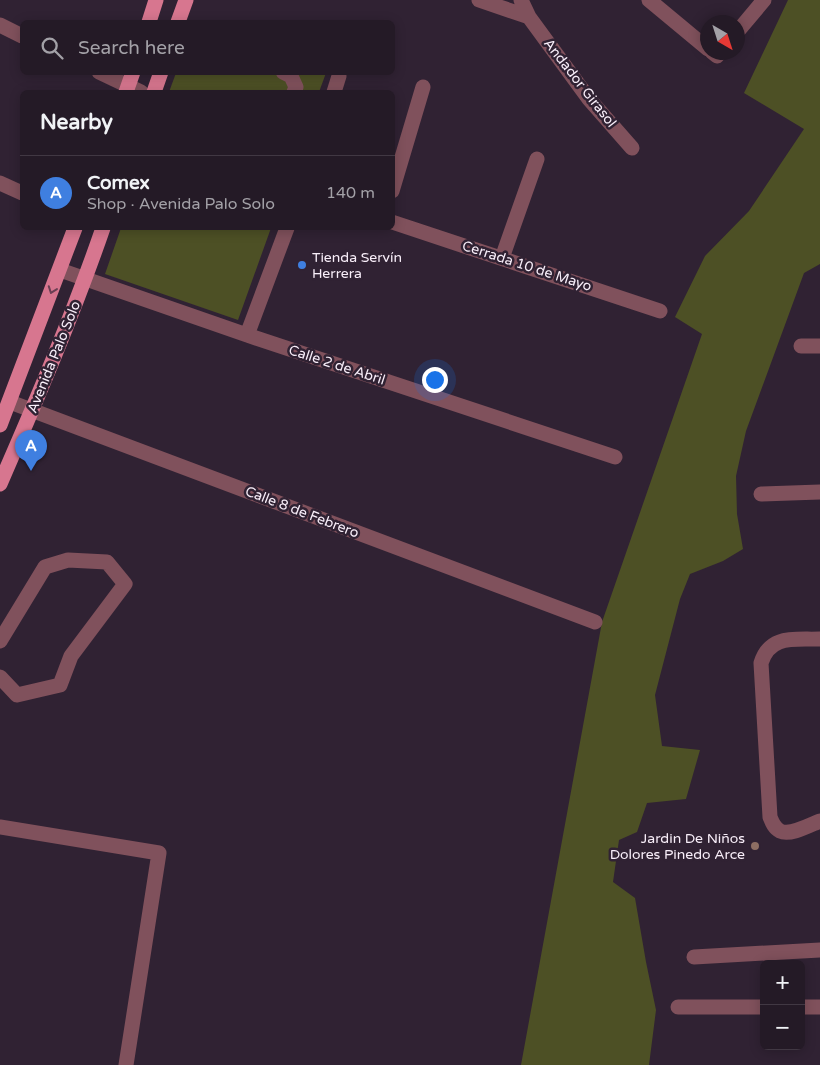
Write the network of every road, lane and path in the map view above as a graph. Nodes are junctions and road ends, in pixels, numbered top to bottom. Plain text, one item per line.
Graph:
1 (156, 0) edge
2 (186, 0) edge
3 (479, 0) edge
4 (521, 0) edge
5 (649, 0) edge
6 (764, 0) edge
7 (529, 17) junction
8 (150, 20) edge
9 (179, 20) edge
10 (745, 23) edge
11 (0, 25) edge
12 (20, 35) edge
13 (700, 41) edge
14 (106, 75) edge
15 (160, 75) edge
16 (289, 75) edge
17 (339, 76) dead end
18 (132, 86) edge
19 (423, 87) dead end
20 (155, 90) edge
21 (295, 90) edge
22 (335, 90) edge
23 (632, 148) dead end
24 (537, 159) dead end
25 (395, 181) edge
26 (0, 183) edge
27 (20, 192) edge
28 (395, 223) edge
29 (74, 230) edge
30 (101, 230) edge
31 (286, 230) edge
32 (502, 258) junction
33 (60, 270) junction
34 (86, 279) junction
35 (660, 311) dead end
36 (247, 335) junction
37 (801, 346) dead end
38 (820, 346) edge
39 (10, 402) junction
40 (32, 410) junction
41 (0, 425) edge
42 (615, 457) dead end
43 (0, 484) edge
44 (820, 492) edge
45 (761, 494) dead end
46 (595, 622) dead end
47 (820, 639) edge
48 (0, 641) edge
49 (0, 677) edge
50 (820, 821) edge
51 (0, 828) edge
52 (820, 950) edge
53 (694, 956) dead end
54 (678, 1007) dead end
55 (760, 1007) edge
56 (805, 1007) edge
57 (820, 1007) edge
58 (126, 1065) edge

1 - 8 main road
2 - 9 main road
3 - 7 street
4 - 7 street, Andador Girasol
5 - 13 street
6 - 10 street
7 - 23 street, Andador Girasol
11 - 12 street
14 - 18 street
15 - 20 main road
16 - 21 street
17 - 22 street
19 - 25 street
24 - 32 street
26 - 27 street
28 - 32 street, Cerrada 10 de Mayo
29 - 33 main road, Avenida Palo Solo
30 - 34 main road, Avenida Palo Solo
31 - 36 street
32 - 35 street, Cerrada 10 de Mayo
33 - 34 street, Calle 2 de Abril
33 -> 39 main road, Avenida Palo Solo
34 - 36 street, Calle 2 de Abril
34 - 40 main road, Avenida Palo Solo
36 - 42 street, Calle 2 de Abril
37 - 38 street
39 - 40 street, Calle 8 de Febrero
39 - 41 main road, Avenida Palo Solo
40 - 43 main road, Avenida Palo Solo
40 - 46 street, Calle 8 de Febrero
44 - 45 street
47 - 50 street
48 - 49 street
51 - 58 street
52 - 53 street
54 - 55 street
56 - 57 street

